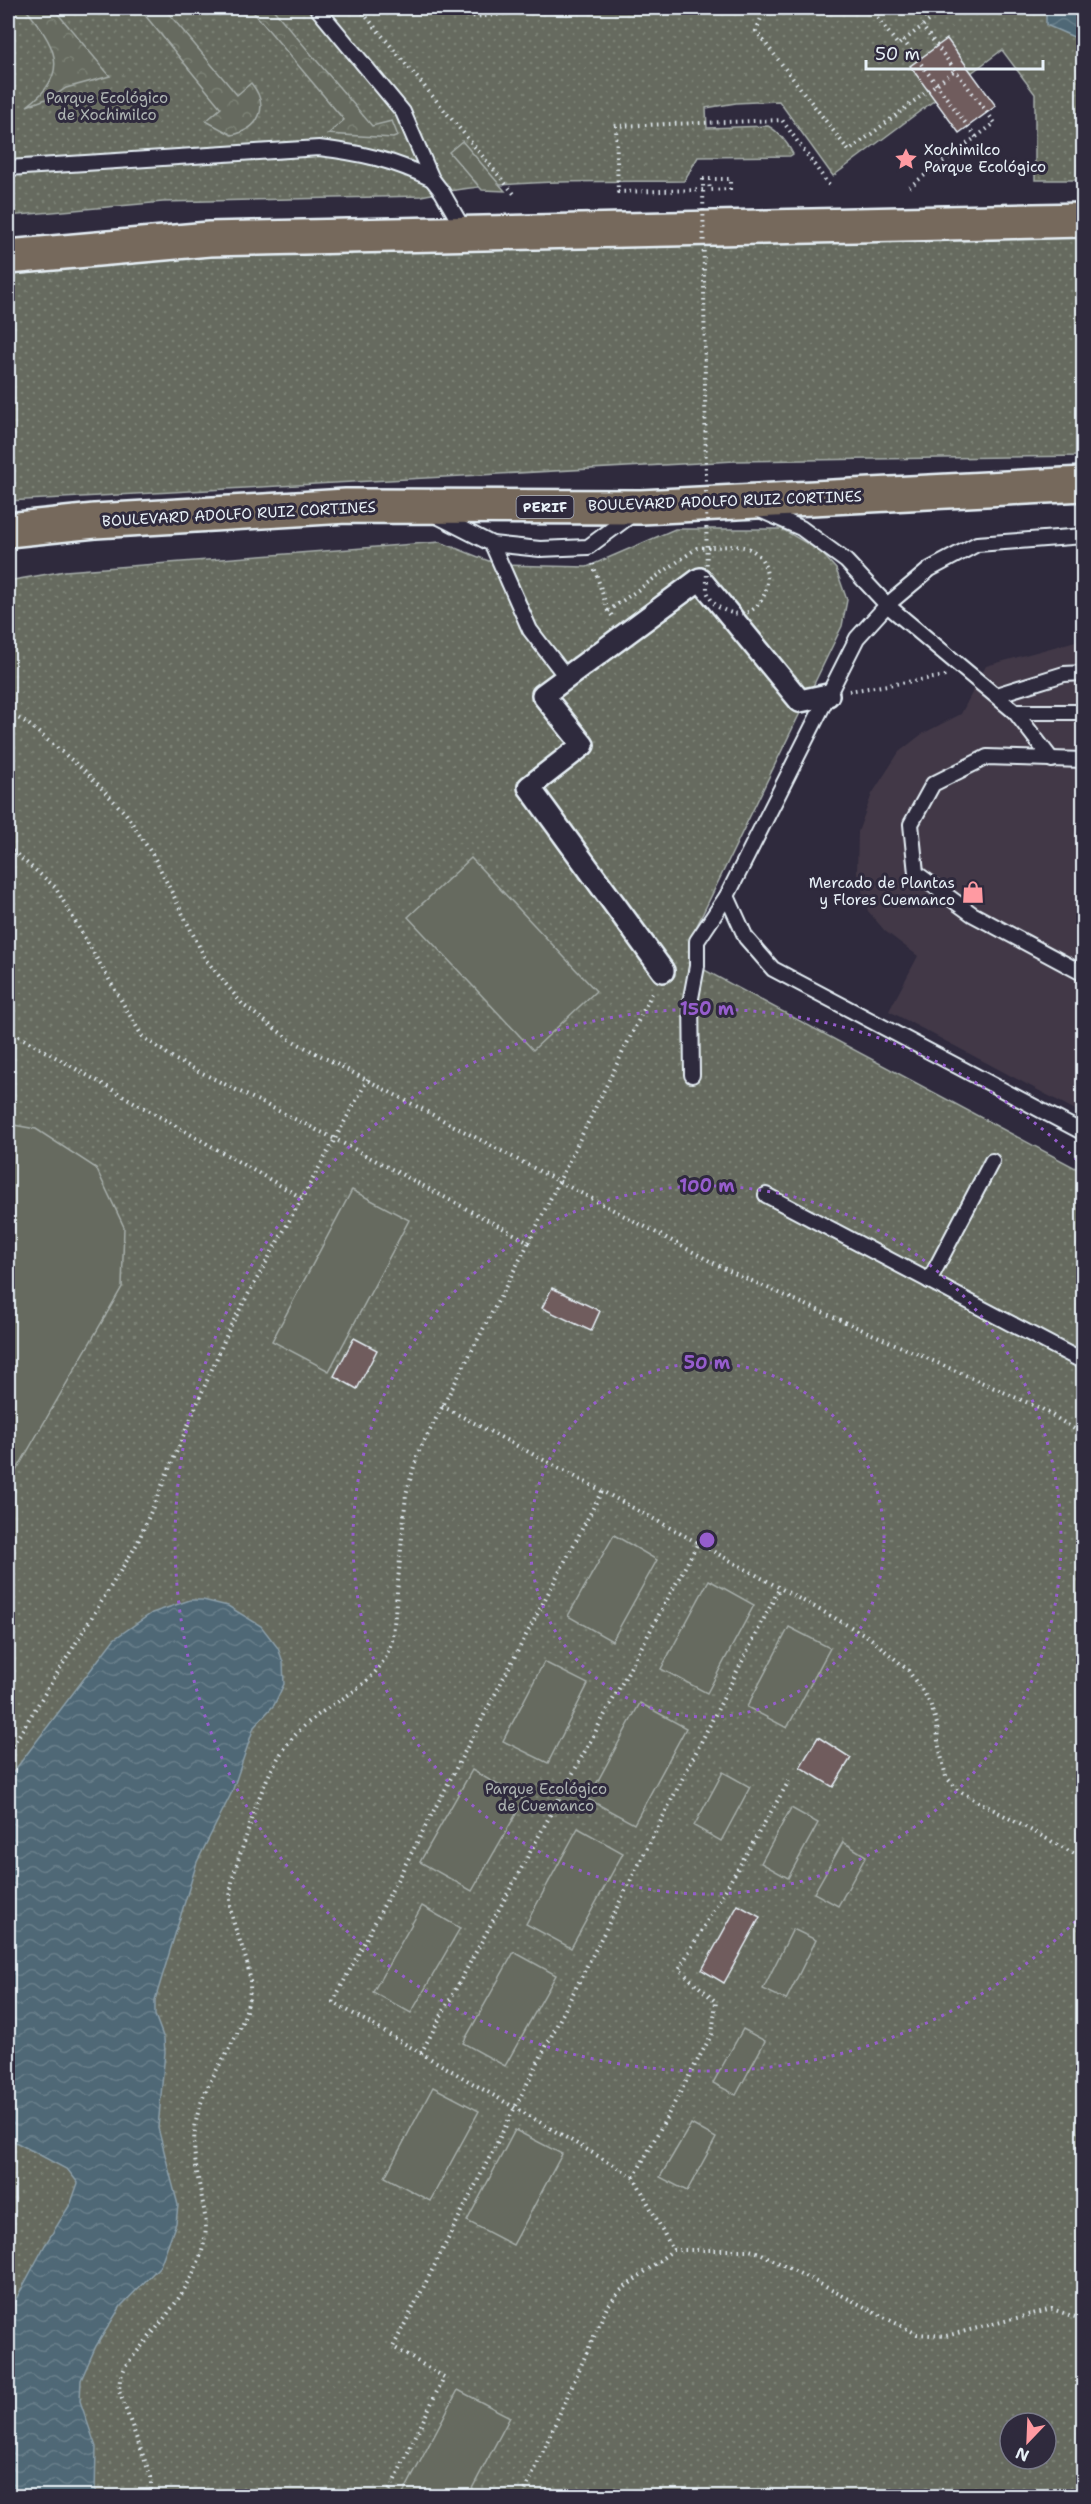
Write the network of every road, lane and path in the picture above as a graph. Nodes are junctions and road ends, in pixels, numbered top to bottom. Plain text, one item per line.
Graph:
1 (317, 8) edge
2 (359, 8) edge
3 (438, 8) edge
4 (525, 8) edge
5 (765, 8) edge
6 (870, 8) edge
7 (919, 8) edge
8 (922, 26) junction
9 (903, 40) junction
10 (955, 70) junction
11 (937, 84) junction
12 (976, 137) junction
13 (8, 168) edge
14 (432, 179) junction
15 (709, 183) dead end
16 (909, 187) dead end
17 (831, 188) dead end
18 (703, 190) junction
19 (515, 195) dead end
20 (1083, 220) edge
21 (465, 233) junction
22 (8, 257) edge
23 (1083, 484) edge
24 (741, 502) junction
25 (420, 507) junction
26 (641, 507) junction
27 (8, 530) edge
28 (1083, 536) edge
29 (492, 544) junction
30 (588, 548) junction
31 (887, 605) junction
32 (608, 612) junction
33 (625, 633) junction
34 (969, 673) junction
35 (1083, 673) edge
36 (567, 678) junction
37 (996, 694) junction
38 (828, 695) junction
39 (1015, 712) junction
40 (1083, 712) edge
41 (8, 713) edge
42 (1083, 759) edge
43 (1052, 760) junction
44 (8, 847) edge
45 (727, 896) junction
46 (663, 971) joint
47 (1083, 974) edge
48 (8, 1030) edge
49 (692, 1075) dead end
50 (368, 1079) junction
51 (1083, 1134) edge
52 (334, 1139) junction
53 (992, 1161) dead end
54 (560, 1180) junction
55 (766, 1195) dead end
56 (302, 1198) junction
57 (529, 1242) junction
58 (929, 1281) junction
59 (1083, 1362) edge
60 (442, 1406) junction
61 (1083, 1435) edge
62 (602, 1491) junction
63 (698, 1544) junction
64 (779, 1589) junction
65 (8, 1753) edge
66 (789, 1781) dead end
67 (1083, 1859) edge
68 (421, 2053) junction
69 (514, 2107) junction
70 (634, 2177) junction
71 (673, 2250) junction
72 (1083, 2320) edge
73 (151, 2496) edge
74 (387, 2496) edge
75 (523, 2496) edge

1 - 14 lane
2 - 19 path
3 - 4 path
5 - 11 path
6 - 9 path
7 - 8 path
8 - 9 path
8 - 10 path
9 - 11 path
10 - 11 path
10 - 12 path
11 - 12 path
12 - 16 path
13 - 14 lane
14 - 21 lane
15 - 18 path, bridge
17 - 18 path
18 - 32 path, bridge
20 - 21 highway
21 - 22 highway
23 - 24 highway, BOULEVARD ADOLFO RUIZ CORTINES / PERIF
24 - 26 highway, BOULEVARD ADOLFO RUIZ CORTINES / PERIF
24 - 31 lane
25 - 26 highway, BOULEVARD ADOLFO RUIZ CORTINES / PERIF
25 - 27 highway, BOULEVARD ADOLFO RUIZ CORTINES / PERIF
25 - 29 lane
26 - 30 lane
28 - 31 lane
29 - 30 lane
29 - 36 lane
30 - 32 path
31 - 34 lane
31 - 38 lane
32 - 33 path
33 - 36 street
33 - 38 street
34 - 37 lane
34 - 38 path
35 - 37 lane
36 - 46 street
37 - 39 lane
38 - 45 lane
39 - 40 lane
39 - 43 lane
41 - 50 path
42 - 43 lane
43 - 47 lane
44 - 52 path
45 - 49 lane
45 - 51 lane
46 - 54 path
48 - 56 path
50 - 52 path
50 - 54 path
52 - 56 path
52 - 57 path
53 - 58 lane
54 - 57 path
54 - 61 path
55 - 58 lane
56 - 65 path
57 - 60 path
58 - 59 lane
60 - 62 path
60 - 73 path
62 - 63 path
62 - 68 path
63 - 64 path
63 - 68 path
64 - 67 path
64 - 69 path
66 - 70 path
68 - 69 path
69 - 70 path
69 - 74 path
70 - 71 path
71 - 72 path
71 - 75 path

